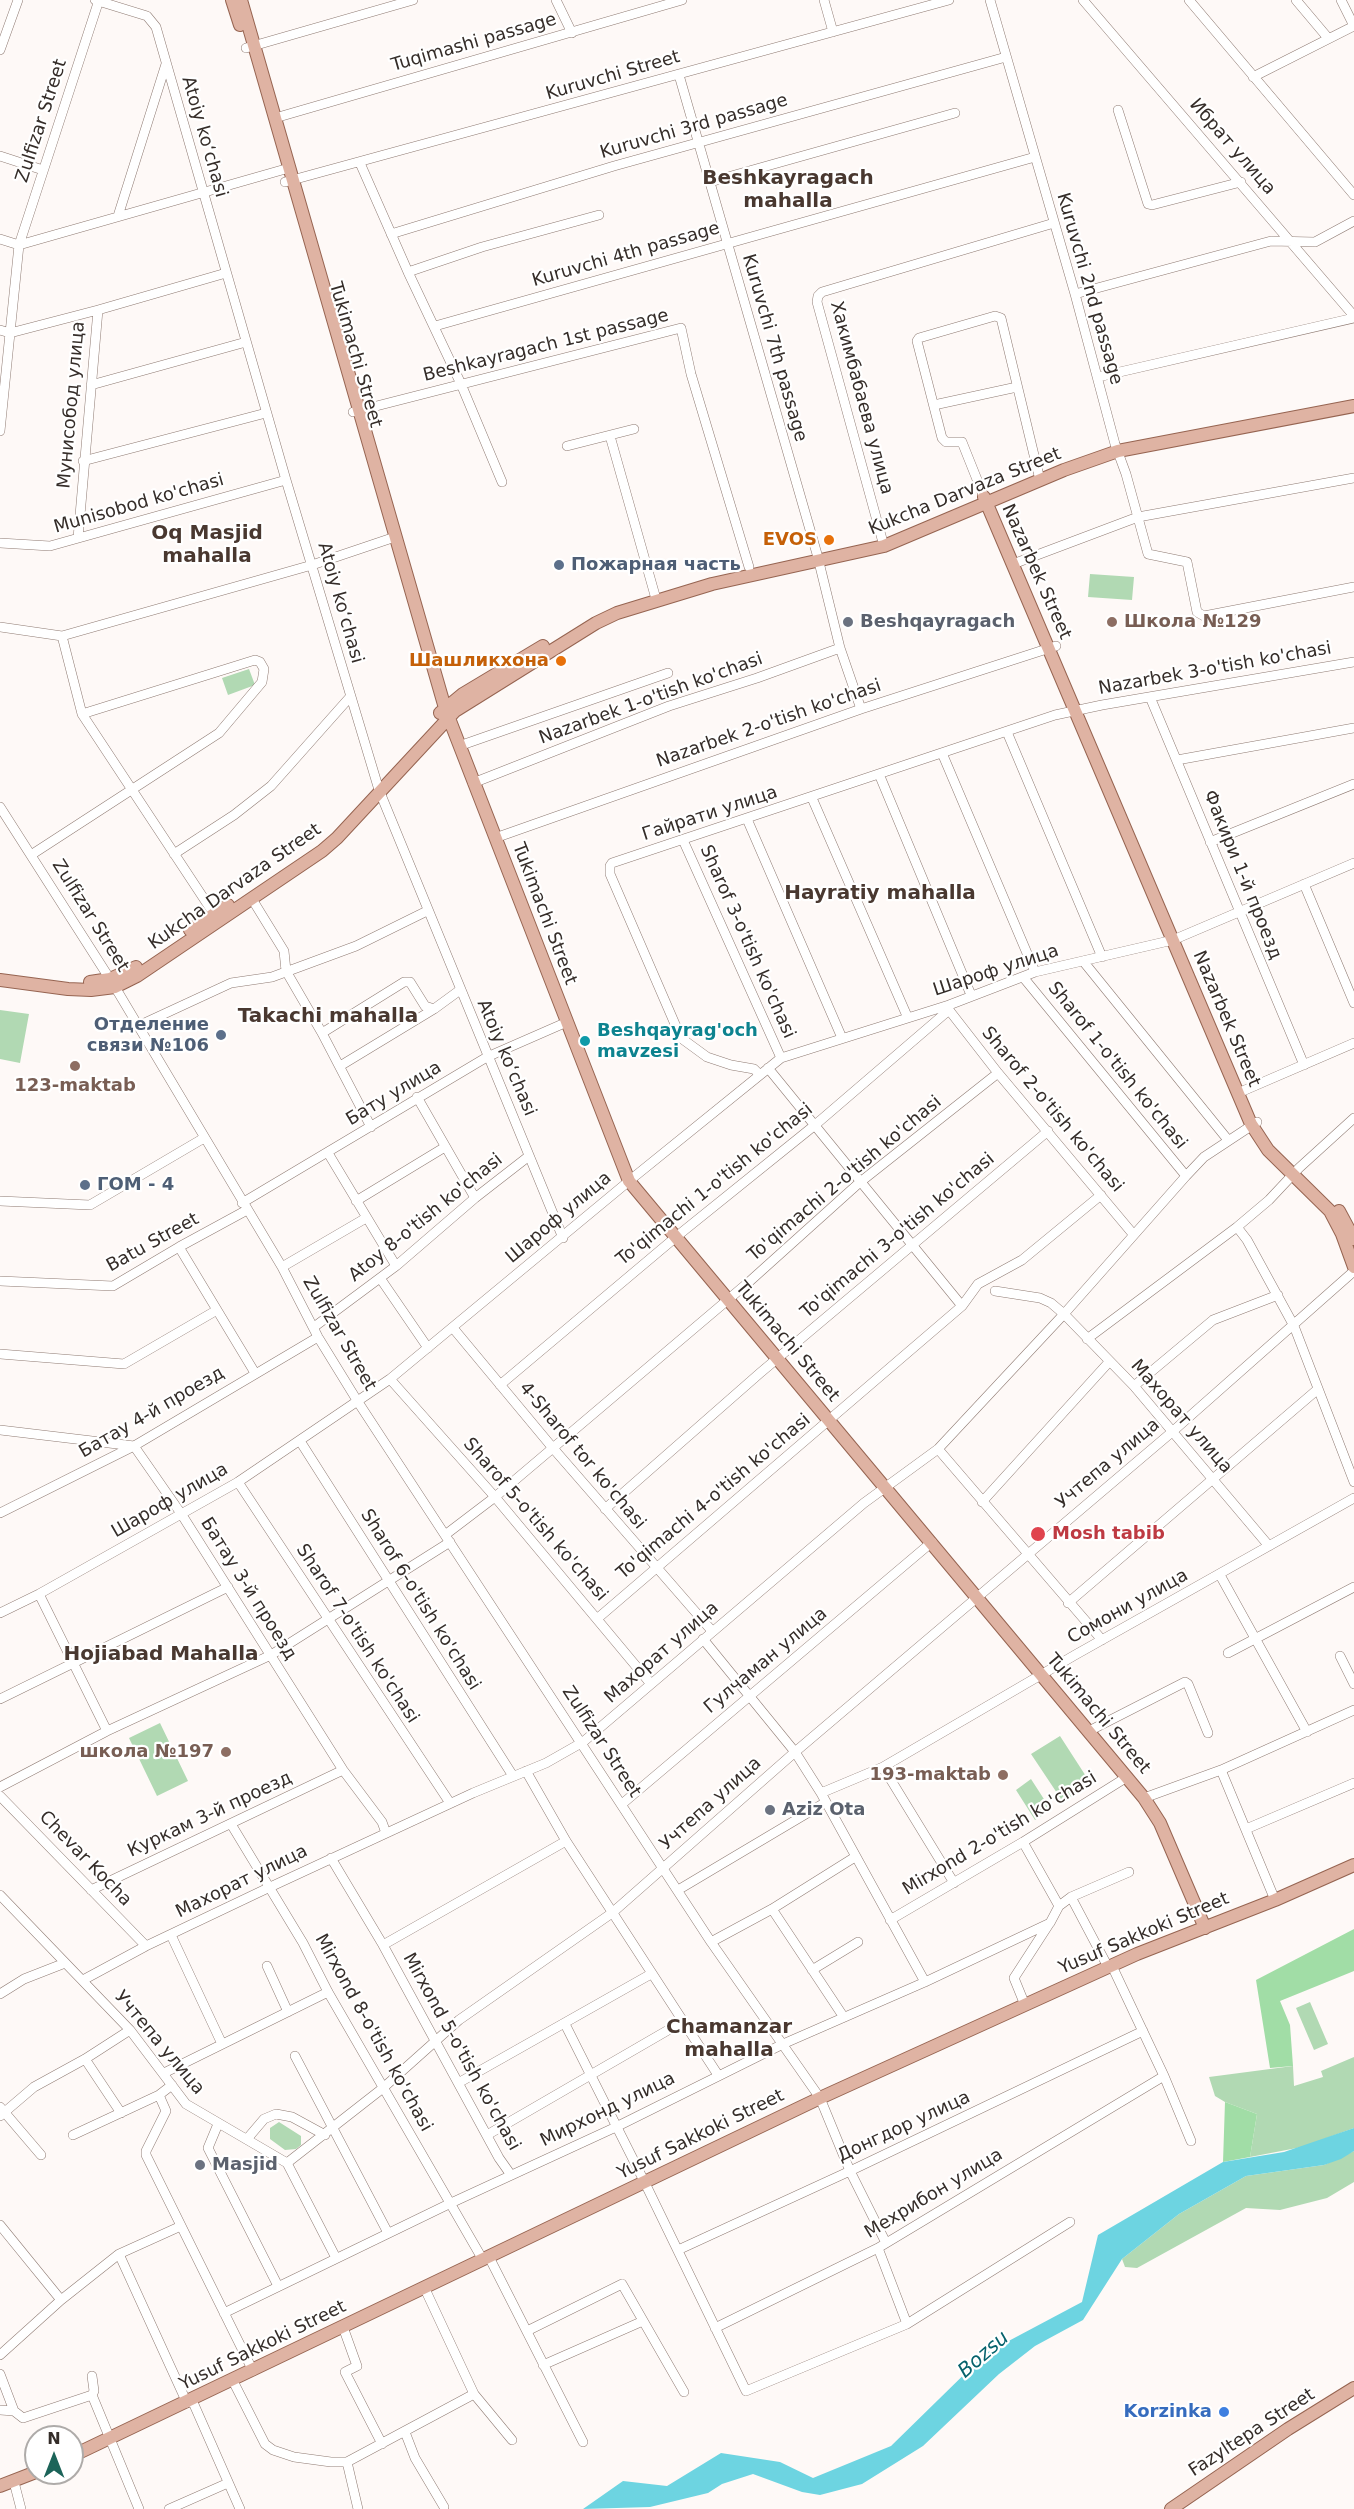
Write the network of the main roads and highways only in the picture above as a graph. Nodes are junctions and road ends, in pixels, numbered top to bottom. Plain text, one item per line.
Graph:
1 (232, 0) edge
2 (241, 0) edge
3 (250, 47) junction
4 (287, 175) junction
5 (1354, 399) edge
6 (1354, 406) edge
7 (1116, 448) junction
8 (987, 500) junction
9 (818, 558) junction
10 (655, 596) junction
11 (444, 712) junction
12 (378, 786) junction
13 (0, 972) edge
14 (0, 980) edge
15 (112, 983) junction
16 (1296, 1171) junction
17 (1354, 1239) edge
18 (1353, 1264) edge
19 (1354, 1866) edge
20 (1205, 1928) junction
21 (1354, 2388) edge
22 (1354, 2395) edge
23 (84, 2451) edge
24 (24, 2477) edge
25 (0, 2486) edge
26 (1171, 2509) edge
27 (1182, 2509) edge

1 - 3 main road, Tukimachi Street
2 - 3 main road, Tukimachi Street
3 - 4 main road, Tukimachi Street
3 - 4 main road, Tukimachi Street
4 - 11 main road, Tukimachi Street
5 - 7 main road, Kukcha Darvaza Street
6 - 7 main road, Kukcha Darvaza Street
7 - 8 main road, Kukcha Darvaza Street
8 - 9 main road, Kukcha Darvaza Street
8 - 9 main road, Kukcha Darvaza Street
8 - 16 main road, Nazarbek Street
9 - 10 main road, Kukcha Darvaza Street
9 - 10 main road, Kukcha Darvaza Street
10 - 11 main road, Kukcha Darvaza Street
11 - 12 main road, Kukcha Darvaza Street
11 - 20 main road, Tukimachi Street
12 - 15 main road, Kukcha Darvaza Street
12 - 15 main road, Kukcha Darvaza Street
13 - 15 main road, Kukcha Darvaza Street
14 - 15 main road, Kukcha Darvaza Street
16 - 17 main road
16 - 18 main road
19 - 20 main road, Yusuf Sakkoki Street
20 - 23 main road, Yusuf Sakkoki Street
21 - 26 main road, Fazyltepa Street
22 - 27 main road, Fazyltepa Street
24 - 25 main road

